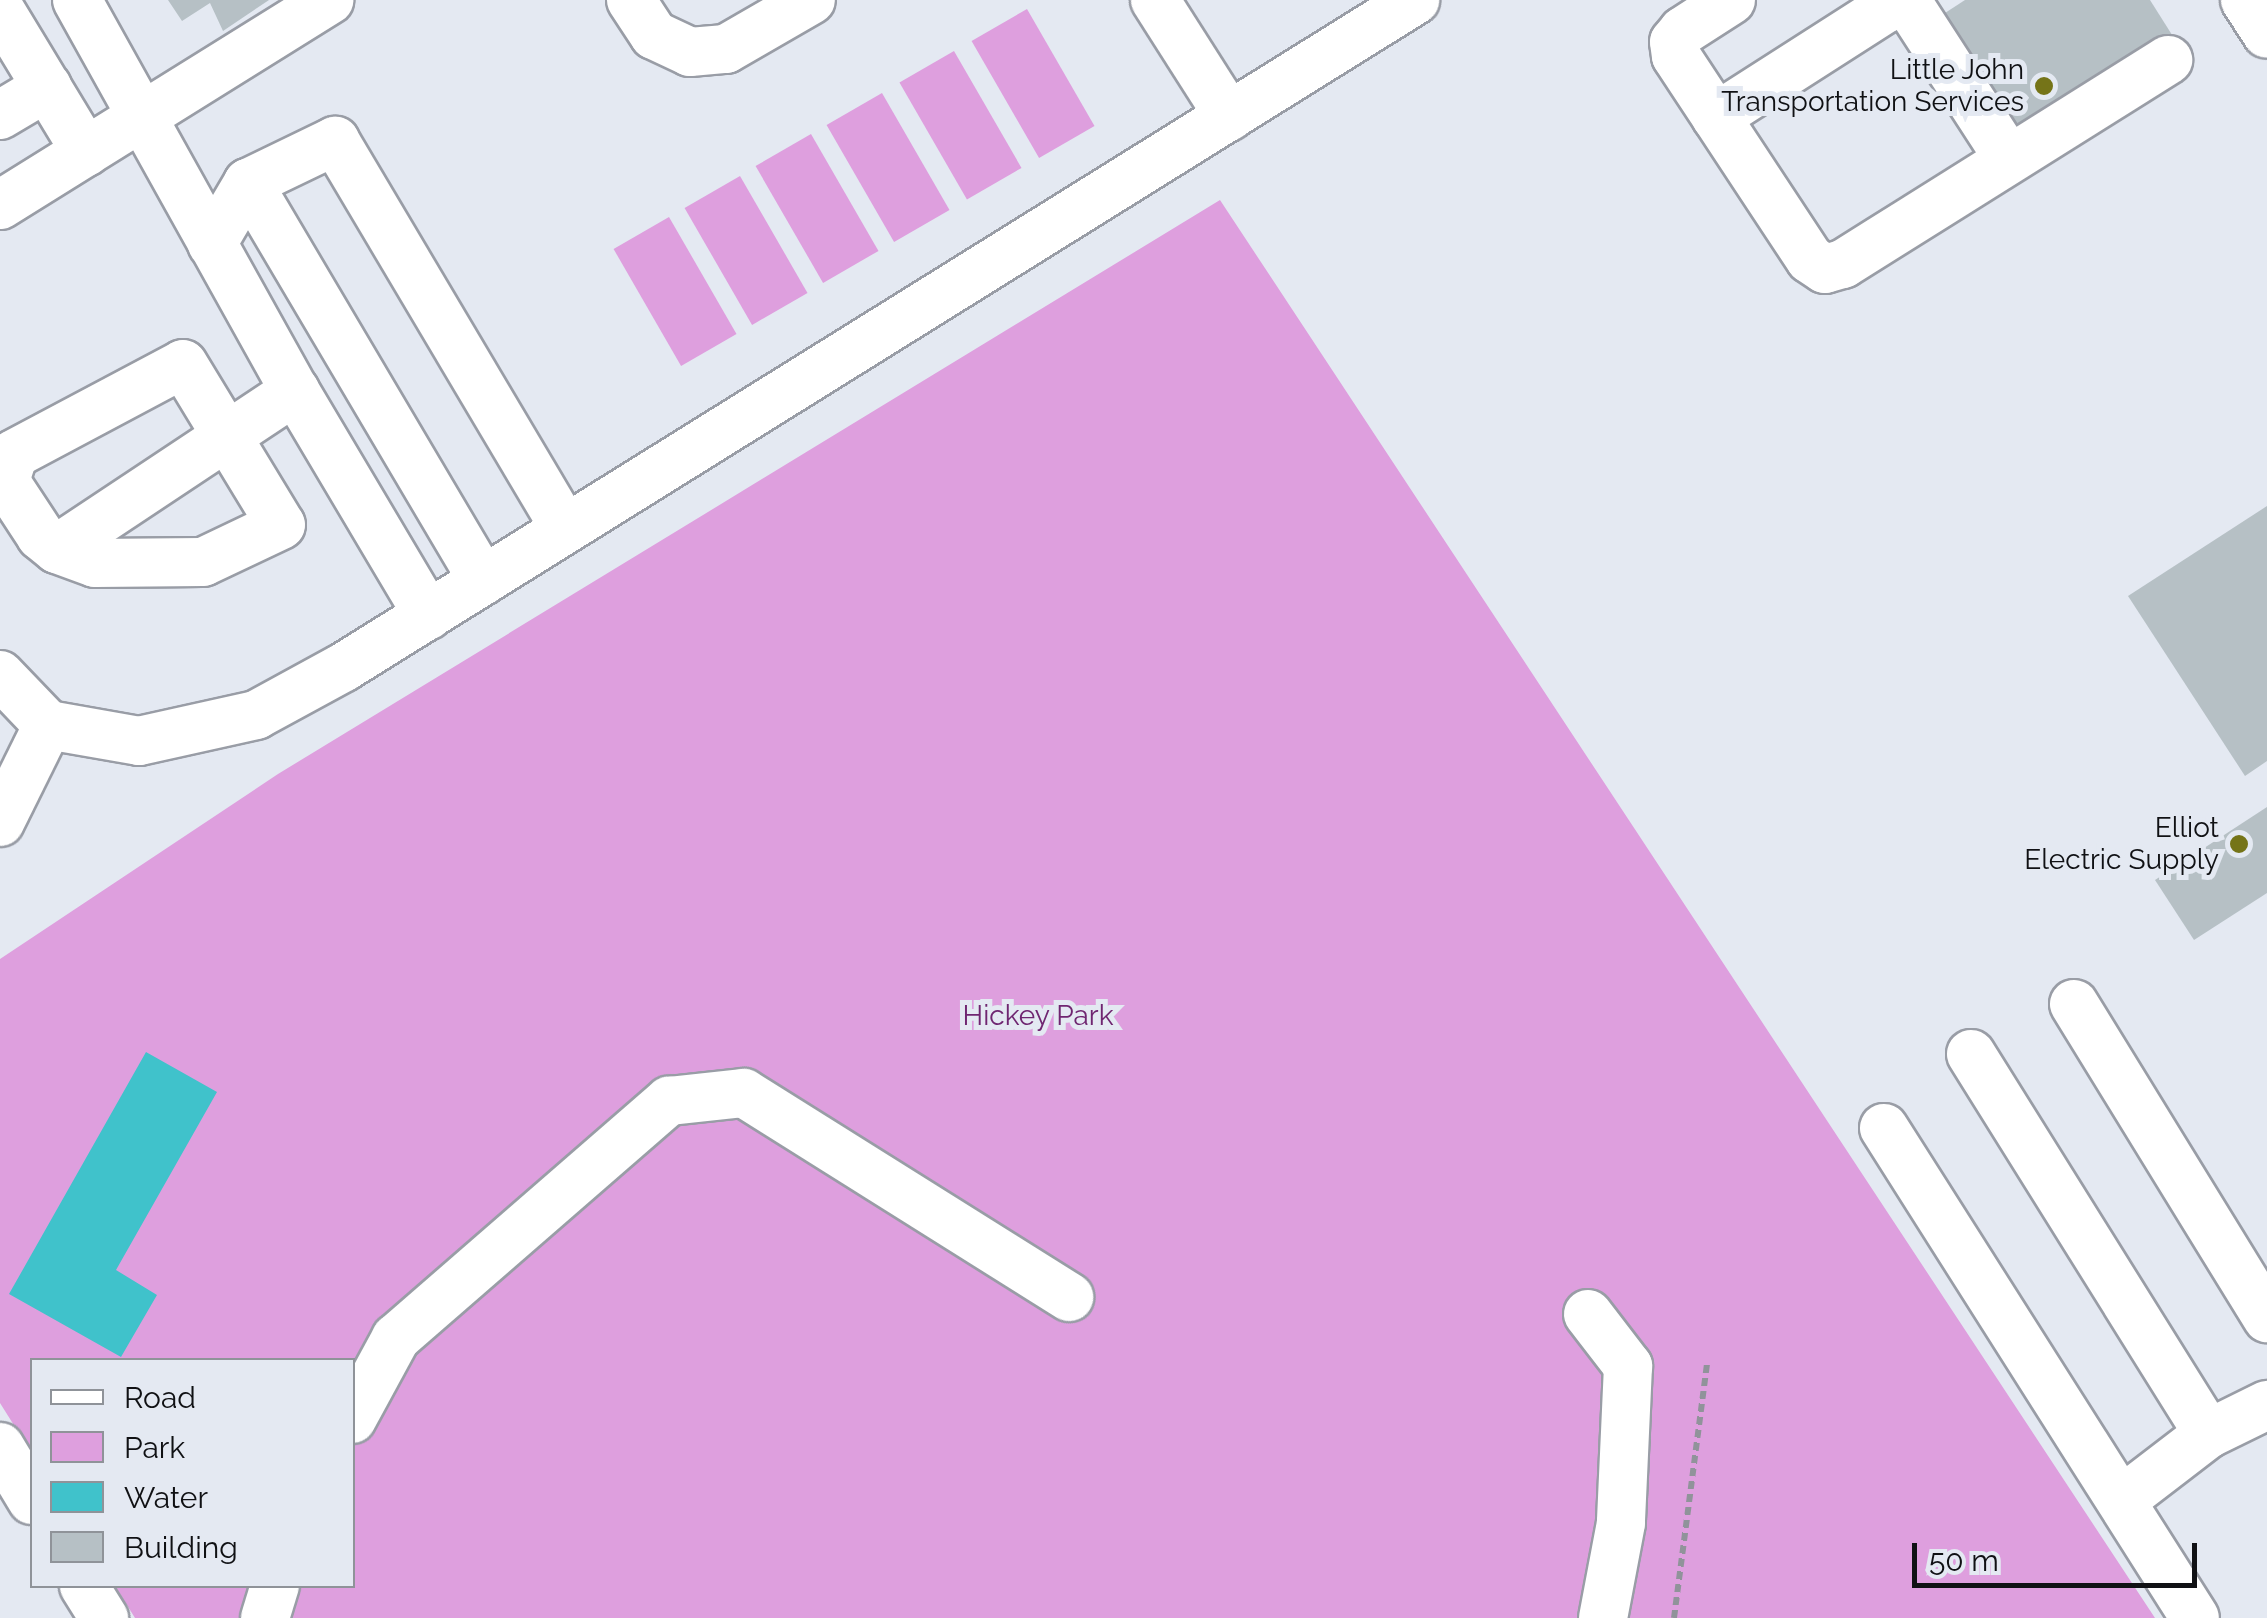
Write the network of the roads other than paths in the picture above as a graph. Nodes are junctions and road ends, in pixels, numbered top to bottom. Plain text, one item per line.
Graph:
1 (78, 0) edge
2 (329, 0) edge
3 (811, 0) edge
4 (1154, 0) edge
5 (1415, 0) edge
6 (1731, 0) edge
7 (1903, 0) edge
8 (2245, 0) edge
9 (641, 4) edge
10 (0, 10) edge
11 (2267, 34) edge
12 (2168, 60) dead end
13 (47, 87) junction
14 (0, 116) edge
15 (1230, 116) junction
16 (1716, 117) junction
17 (140, 118) junction
18 (86, 152) junction
19 (2009, 160) junction
20 (248, 183) junction
21 (0, 205) edge
22 (212, 244) junction
23 (295, 391) junction
24 (226, 435) junction
25 (564, 529) junction
26 (56, 550) junction
27 (483, 580) junction
28 (428, 615) junction
29 (0, 675) edge
30 (48, 725) junction
31 (0, 822) edge
32 (2074, 1004) dead end
33 (1971, 1054) dead end
34 (1884, 1128) dead end
35 (1069, 1297) dead end
36 (1588, 1314) dead end
37 (2267, 1318) edge
38 (2267, 1404) edge
39 (355, 1413) edge
40 (2208, 1434) junction
41 (0, 1447) edge
42 (30, 1497) edge
43 (2122, 1500) junction
44 (85, 1588) edge
45 (274, 1588) edge
46 (104, 1618) edge
47 (265, 1618) edge
48 (1603, 1618) edge
49 (2195, 1618) edge

1 - 17 street
2 - 17 street
3 - 9 street
4 - 15 street
5 - 15 street
6 - 16 street
7 - 16 street
7 - 19 street
8 - 11 street
10 - 13 street
12 - 19 street
13 - 14 street
13 - 18 street
15 - 25 street
16 - 19 street
17 - 18 street
17 - 22 street
18 - 21 street
20 - 22 street
20 - 25 street
20 - 27 street
22 - 23 street
23 - 24 street
23 - 28 street
24 - 26 street
24 - 26 street
24 - 26 street
25 - 27 street
27 - 28 street
28 - 30 street
29 - 30 street
30 - 31 street
32 - 37 street
33 - 40 street
34 - 43 street
35 - 39 street
36 - 48 street
38 - 40 street
40 - 43 street
41 - 42 street
43 - 49 street
44 - 46 street
45 - 47 street

